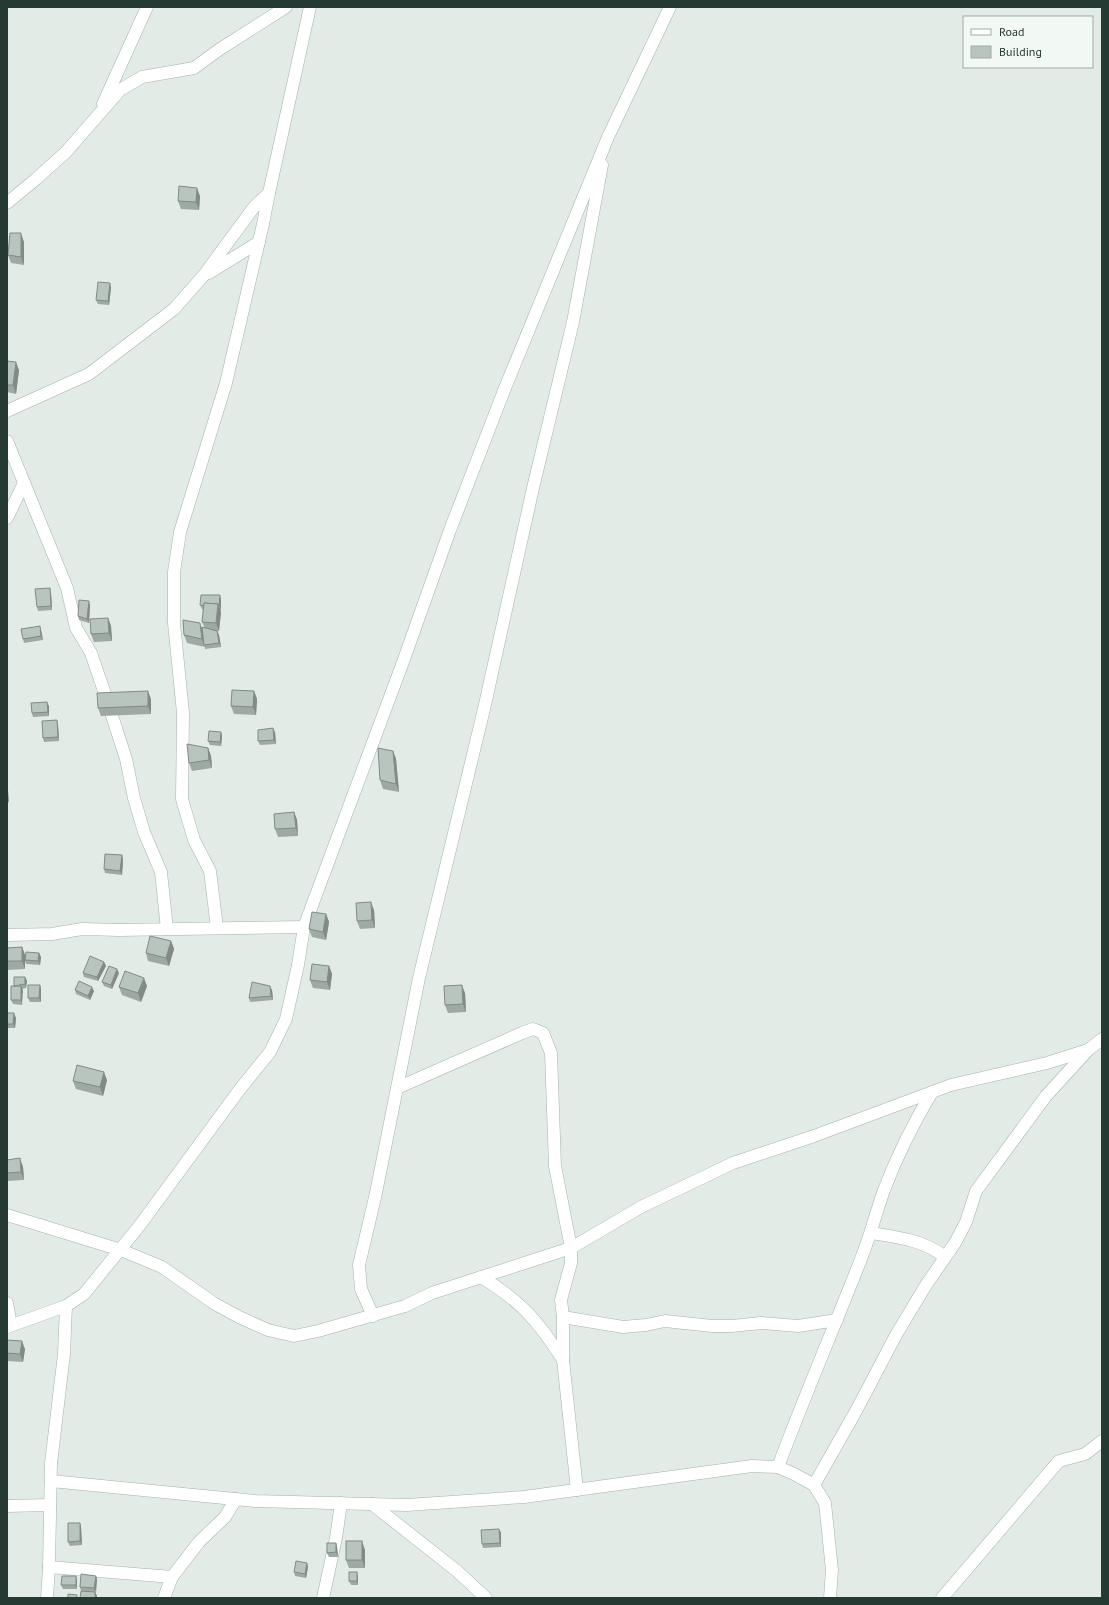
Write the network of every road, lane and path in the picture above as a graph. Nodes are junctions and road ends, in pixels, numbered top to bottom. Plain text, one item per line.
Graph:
1 (147, 7) edge
2 (286, 7) edge
3 (310, 7) edge
4 (670, 7) edge
5 (98, 115) junction
6 (608, 137) junction
7 (269, 193) junction
8 (7, 203) edge
9 (259, 242) junction
10 (204, 275) junction
11 (7, 411) edge
12 (7, 441) edge
13 (24, 484) junction
14 (7, 518) edge
15 (304, 927) junction
16 (217, 928) junction
17 (167, 929) junction
18 (7, 935) edge
19 (1102, 1039) edge
20 (1088, 1050) junction
21 (397, 1088) junction
22 (932, 1092) junction
23 (7, 1214) edge
24 (872, 1233) junction
25 (571, 1248) junction
26 (121, 1250) junction
27 (945, 1257) junction
28 (481, 1277) junction
29 (7, 1303) edge
30 (66, 1306) junction
31 (373, 1316) junction
32 (563, 1317) junction
33 (837, 1320) junction
34 (9, 1326) edge
35 (564, 1360) junction
36 (1102, 1441) edge
37 (778, 1466) junction
38 (50, 1481) junction
39 (814, 1485) junction
40 (577, 1490) junction
41 (236, 1499) junction
42 (341, 1503) junction
43 (372, 1504) junction
44 (50, 1505) junction
45 (7, 1506) edge
46 (49, 1567) junction
47 (172, 1577) junction
48 (47, 1598) edge
49 (164, 1598) edge
50 (323, 1598) edge
51 (486, 1598) edge
52 (830, 1598) edge
53 (942, 1598) edge

1 - 5 street
2 - 5 street
3 - 7 street
4 - 6 street
5 - 8 street
6 - 15 street
6 - 21 street
7 - 9 street
7 - 10 street
9 - 10 street
9 - 16 street
10 - 11 street
12 - 13 street
13 - 14 street
13 - 17 street
15 - 16 street
15 - 26 street
16 - 17 street
17 - 18 street
19 - 20 street
20 - 22 street
20 - 27 street
21 - 25 street
21 - 31 street
22 - 24 street
22 - 25 street
23 - 26 street
24 - 27 street
24 - 33 street
25 - 28 street
25 - 32 street
26 - 30 street
26 - 31 street
27 - 39 street
28 - 31 street
28 - 35 street
29 - 34 street
30 - 34 street
30 - 38 street
32 - 33 street
32 - 35 street
33 - 37 street
35 - 40 street
36 - 53 street
37 - 39 street
37 - 40 street
38 - 41 street
38 - 44 street
39 - 52 street
40 - 43 street
41 - 42 street
41 - 47 street
42 - 43 street
42 - 50 street
43 - 51 street
44 - 45 street
44 - 46 street
46 - 47 street
46 - 48 street
47 - 49 street

